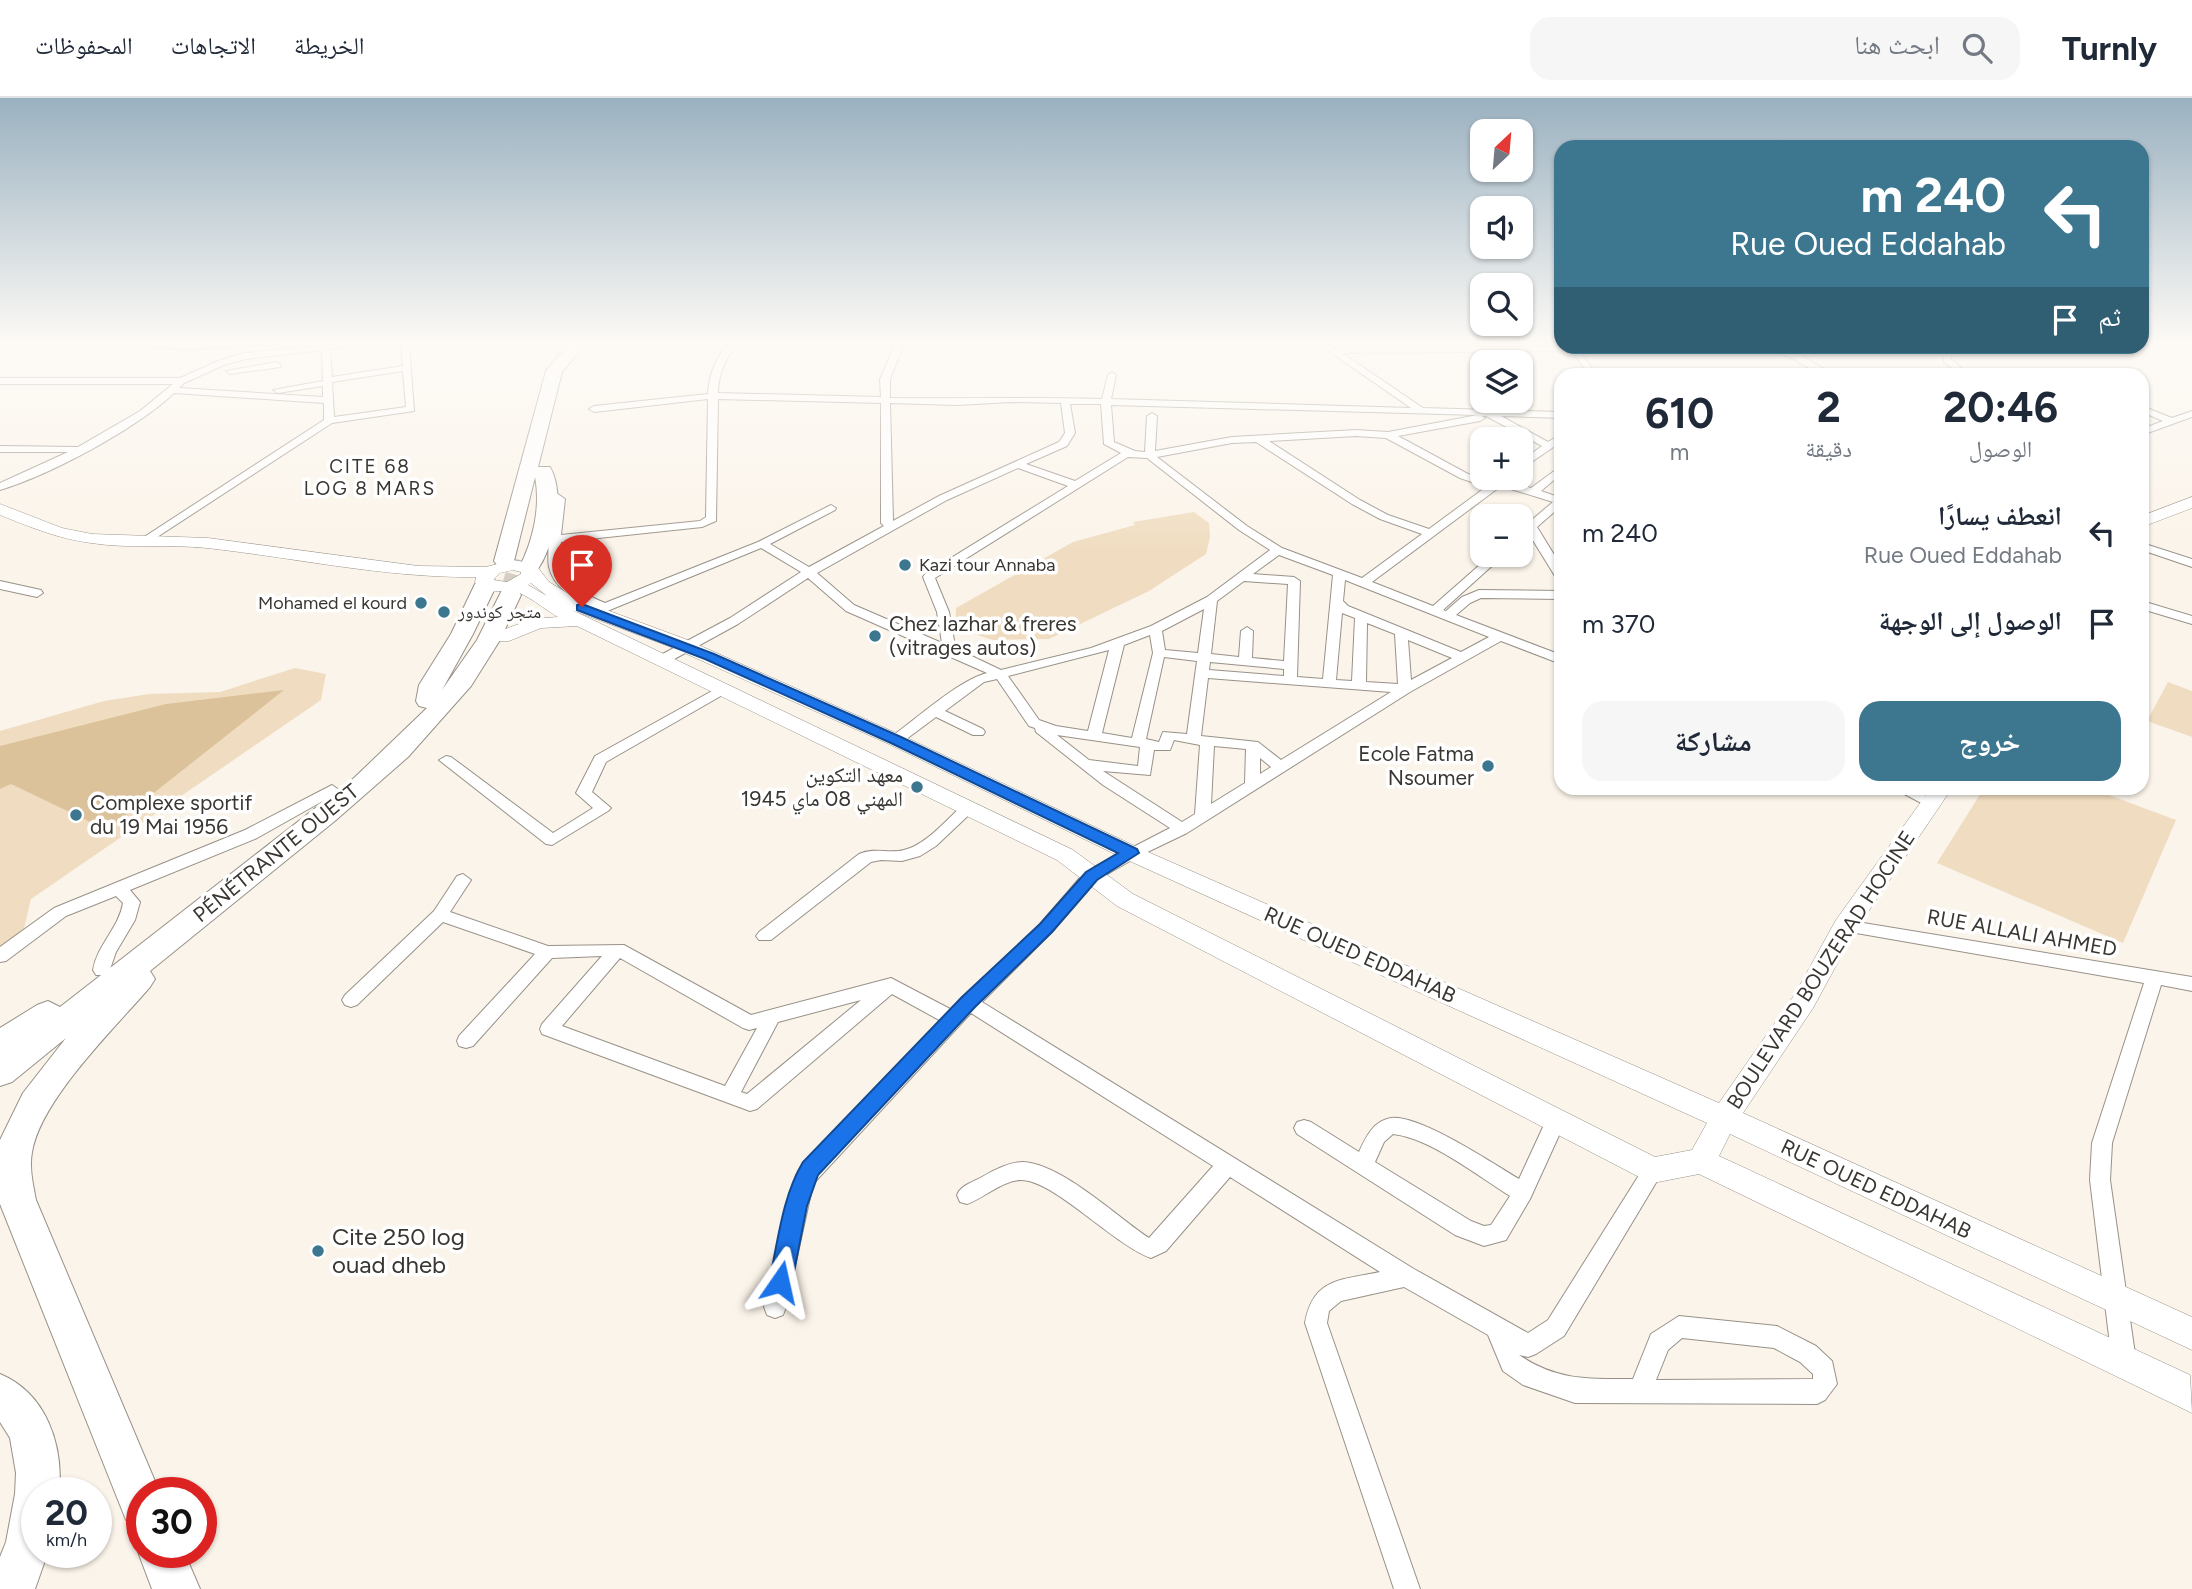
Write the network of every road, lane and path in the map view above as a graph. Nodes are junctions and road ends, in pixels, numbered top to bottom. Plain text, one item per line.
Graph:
1 (140, 413) edge
2 (329, 413) edge
3 (387, 413) edge
4 (546, 413) edge
5 (555, 413) edge
6 (713, 413) edge
7 (885, 413) edge
8 (1066, 413) edge
9 (1107, 413) edge
10 (1351, 413) edge
11 (1404, 413) edge
12 (1468, 413) edge
13 (2151, 413) edge
14 (1488, 414) junction
15 (2192, 414) edge
16 (1554, 415) edge
17 (1153, 416) dead end
18 (329, 421) junction
19 (2171, 421) junction
20 (2149, 429) edge
21 (1414, 430) junction
22 (1356, 433) junction
23 (1388, 435) junction
24 (1259, 439) junction
25 (1554, 442) edge
26 (1549, 446) junction
27 (0, 449) edge
28 (81, 449) junction
29 (1130, 453) junction
30 (1150, 455) junction
31 (1533, 458) edge
32 (1018, 465) junction
33 (535, 473) junction
34 (1554, 475) edge
35 (1470, 476) edge
36 (1077, 485) junction
37 (0, 487) edge
38 (1489, 490) edge
39 (1526, 490) edge
40 (548, 492) junction
41 (1533, 492) junction
42 (1554, 501) edge
43 (2192, 502) edge
44 (1554, 507) edge
45 (831, 508) dead end
46 (0, 509) edge
47 (2149, 519) edge
48 (1533, 525) edge
49 (892, 526) junction
50 (1533, 530) edge
51 (1430, 533) junction
52 (553, 539) junction
53 (144, 541) junction
54 (762, 544) junction
55 (2149, 548) edge
56 (1278, 550) junction
57 (2192, 563) edge
58 (1554, 565) edge
59 (1484, 567) edge
60 (809, 572) junction
61 (1339, 574) junction
62 (508, 578) junction
63 (1240, 578) junction
64 (1363, 583) junction
65 (0, 585) edge
66 (37, 593) dead end
67 (1554, 595) edge
68 (1211, 600) junction
69 (1337, 601) junction
70 (2149, 607) edge
71 (1435, 610) junction
72 (596, 615) junction
73 (1448, 615) junction
74 (1361, 616) junction
75 (2192, 620) edge
76 (1155, 629) junction
77 (1247, 631) dead end
78 (1401, 632) junction
79 (1500, 636) junction
80 (502, 638) junction
81 (1118, 642) junction
82 (686, 646) junction
83 (956, 653) junction
84 (1158, 653) junction
85 (1554, 657) edge
86 (1205, 658) junction
87 (1464, 658) junction
88 (662, 660) junction
89 (1245, 662) junction
90 (1290, 673) junction
91 (1000, 674) junction
92 (1202, 674) junction
93 (464, 680) junction
94 (1329, 683) junction
95 (1359, 685) junction
96 (1405, 689) junction
97 (721, 690) junction
98 (934, 711) junction
99 (1034, 723) junction
100 (978, 732) dead end
101 (1087, 736) junction
102 (896, 740) junction
103 (1200, 740) junction
104 (1142, 743) junction
105 (1253, 746) junction
106 (446, 760) dead end
107 (1081, 761) junction
108 (1282, 768) junction
109 (1251, 786) junction
110 (332, 790) junction
111 (1937, 795) edge
112 (968, 808) junction
113 (1203, 816) junction
114 (1182, 829) junction
115 (1131, 853) junction
116 (1091, 876) junction
117 (463, 880) dead end
118 (118, 889) junction
119 (440, 915) junction
120 (1845, 926) junction
121 (180, 931) junction
122 (765, 936) dead end
123 (618, 948) junction
124 (547, 952) junction
125 (0, 956) edge
126 (102, 970) junction
127 (2154, 978) junction
128 (2192, 984) edge
129 (891, 985) junction
130 (351, 1000) dead end
131 (968, 1002) junction
132 (59, 1007) junction
133 (772, 1017) junction
134 (954, 1019) junction
135 (466, 1041) dead end
136 (0, 1045) edge
137 (0, 1052) edge
138 (0, 1072) edge
139 (729, 1096) junction
140 (1724, 1118) junction
141 (1556, 1121) junction
142 (1304, 1128) dead end
143 (1701, 1161) junction
144 (1228, 1164) junction
145 (1364, 1165) junction
146 (1653, 1170) junction
147 (1523, 1193) junction
148 (967, 1195) dead end
149 (1406, 1276) junction
150 (2117, 1300) junction
151 (775, 1307) dead end
152 (1497, 1330) junction
153 (2192, 1334) edge
154 (2124, 1361) junction
155 (1640, 1391) junction
156 (0, 1395) edge
157 (2192, 1396) edge
158 (38, 1477) edge
159 (131, 1477) edge
160 (21, 1563) edge
161 (167, 1568) edge
162 (11, 1589) edge
163 (176, 1589) edge
164 (1407, 1589) edge

1 - 28 street
2 - 18 street
3 - 18 street
4 - 33 highway, PÉNÉTRANTE OUEST
5 - 33 highway, PÉNÉTRANTE OUEST
6 - 52 street
7 - 49 street
8 - 32 street
9 - 29 street
10 - 22 street
11 - 21 street
12 - 14 street
13 - 19 street
14 - 16 street
14 - 21 street
14 - 26 street
15 - 19 street
17 - 30 street
18 - 53 street
19 - 20 street
21 - 23 street
22 - 23 street
22 - 24 street
23 - 35 street
24 - 30 street
24 - 51 street
25 - 26 street
26 - 31 street
27 - 28 street
28 - 37 street
29 - 30 street
29 - 36 street
30 - 56 street
32 - 36 street
32 - 49 street
33 - 40 highway
33 - 62 highway, PÉNÉTRANTE OUEST
33 - 62 highway
34 - 41 street
36 - 83 street
38 - 51 street
39 - 41 street
40 - 52 street
40 - 62 highway
41 - 42 street
43 - 47 main road
44 - 48 street
45 - 54 street
46 - 53 main road
49 - 60 street
50 - 58 street
51 - 64 street
52 - 72 street
53 - 62 main road
54 - 60 street
54 - 72 street
55 - 57 street
56 - 61 street
56 - 63 street
59 - 71 street
60 - 82 street
60 - 83 street
61 - 64 street
61 - 69 street
62 - 72 main road
62 - 80 highway
62 - 93 highway, PÉNÉTRANTE OUEST
62 - 110 highway, PÉNÉTRANTE OUEST
63 - 68 street
63 - 90 street
64 - 71 street
65 - 66 street
67 - 73 street
68 - 76 street
68 - 86 street
69 - 74 street
69 - 94 street
70 - 75 street
71 - 73 street
72 - 80 main road
72 - 82 main road, RUE OUED EDDAHAB
72 - 88 main road
73 - 79 street
74 - 78 street
74 - 95 street
76 - 81 street
76 - 84 street
77 - 89 street
78 - 87 street
78 - 96 street
79 - 85 street
79 - 87 street
80 - 93 highway
81 - 91 street
81 - 101 street
82 - 88 street
82 - 102 main road, RUE OUED EDDAHAB
83 - 91 street
84 - 86 street
84 - 104 street
86 - 89 street
86 - 92 street
87 - 96 street
88 - 97 main road
89 - 90 street
90 - 92 street
90 - 94 street
91 - 98 street
91 - 99 street
92 - 103 street
93 - 121 highway, PÉNÉTRANTE OUEST
94 - 95 street
95 - 96 street
96 - 108 street
97 - 106 street
97 - 112 main road
98 - 100 street
98 - 102 street
99 - 101 street
99 - 107 street
101 - 104 street
101 - 107 street
102 - 115 main road, RUE OUED EDDAHAB
103 - 104 street
103 - 105 street
103 - 113 street
104 - 107 street
105 - 108 street
105 - 109 street
107 - 114 street
108 - 109 street
109 - 113 street
110 - 118 street
110 - 126 highway, PÉNÉTRANTE OUEST
111 - 120 main road, BOULEVARD BOUZERAD HOCINE
112 - 116 main road
112 - 122 street
113 - 114 street
114 - 115 street
115 - 116 street
115 - 140 main road, RUE OUED EDDAHAB
116 - 131 street
116 - 141 main road
117 - 119 street
118 - 125 street
118 - 126 street
119 - 124 street
119 - 130 street
120 - 127 street, RUE ALLALI AHMED
120 - 140 main road, BOULEVARD BOUZERAD HOCINE
121 - 138 highway, PÉNÉTRANTE OUEST
121 - 159 highway
123 - 124 street
123 - 133 street
123 - 139 street
124 - 135 street
126 - 132 highway, PÉNÉTRANTE OUEST
127 - 128 street, RUE ALLALI AHMED
127 - 150 street
129 - 133 street
129 - 134 street
129 - 139 street
131 - 134 street
131 - 144 street
132 - 136 highway
132 - 137 highway, PÉNÉTRANTE OUEST
133 - 139 street
134 - 151 street
140 - 143 main road, BOULEVARD BOUZERAD HOCINE
140 - 150 main road, RUE OUED EDDAHAB
141 - 146 main road
141 - 147 street
142 - 145 street
143 - 146 main road
143 - 154 main road
144 - 148 street
144 - 149 street
145 - 147 street
145 - 147 street
146 - 152 street
149 - 152 street
149 - 164 street
150 - 153 main road, RUE OUED EDDAHAB
150 - 154 street
152 - 155 street
154 - 157 main road
155 - 155 street
156 - 158 highway
160 - 162 highway
161 - 163 highway

